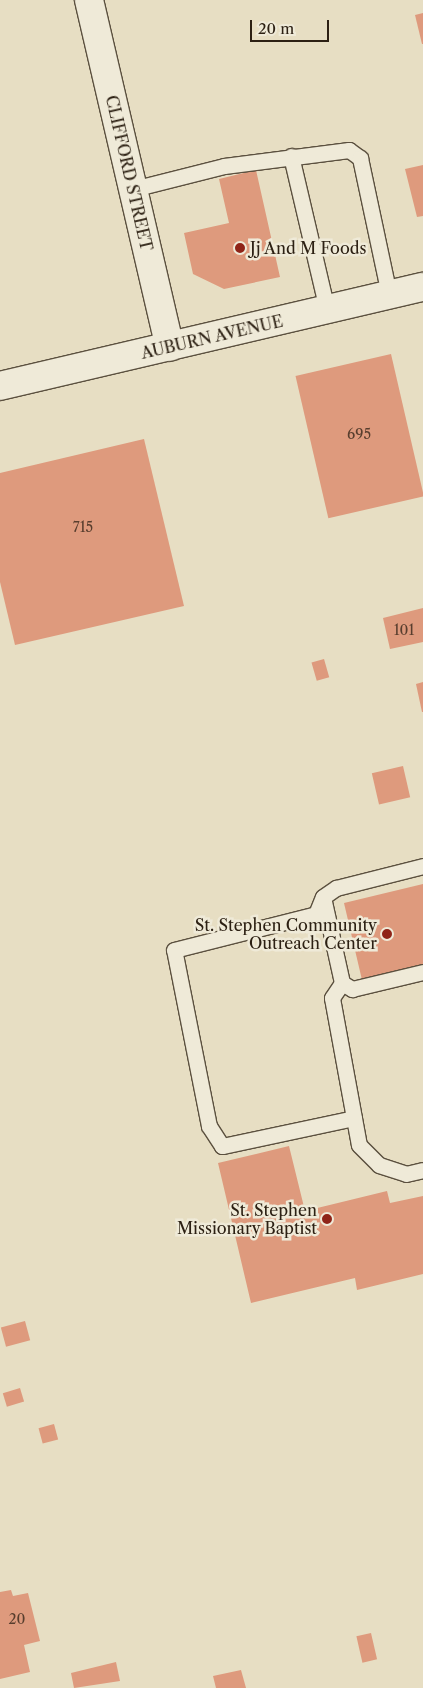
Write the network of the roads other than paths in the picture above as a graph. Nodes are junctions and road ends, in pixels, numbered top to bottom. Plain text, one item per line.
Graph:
1 (89, 0) edge
2 (291, 156) junction
3 (133, 189) junction
4 (423, 287) edge
5 (389, 294) junction
6 (327, 310) junction
7 (170, 347) junction
8 (0, 386) edge
9 (423, 866) edge
10 (323, 897) junction
11 (423, 972) edge
12 (342, 983) junction
13 (354, 1118) junction
14 (423, 1170) edge

1 - 3 main road, CLIFFORD STREET
2 - 3 lane
2 - 5 lane
2 - 6 lane
3 - 7 main road, CLIFFORD STREET
4 - 5 main road, AUBURN AVENUE
5 - 6 main road, AUBURN AVENUE
6 - 7 main road, AUBURN AVENUE
7 - 8 main road, AUBURN AVENUE
9 - 10 lane
10 - 12 lane
10 - 13 lane
11 - 12 lane
12 - 13 lane
13 - 14 lane

